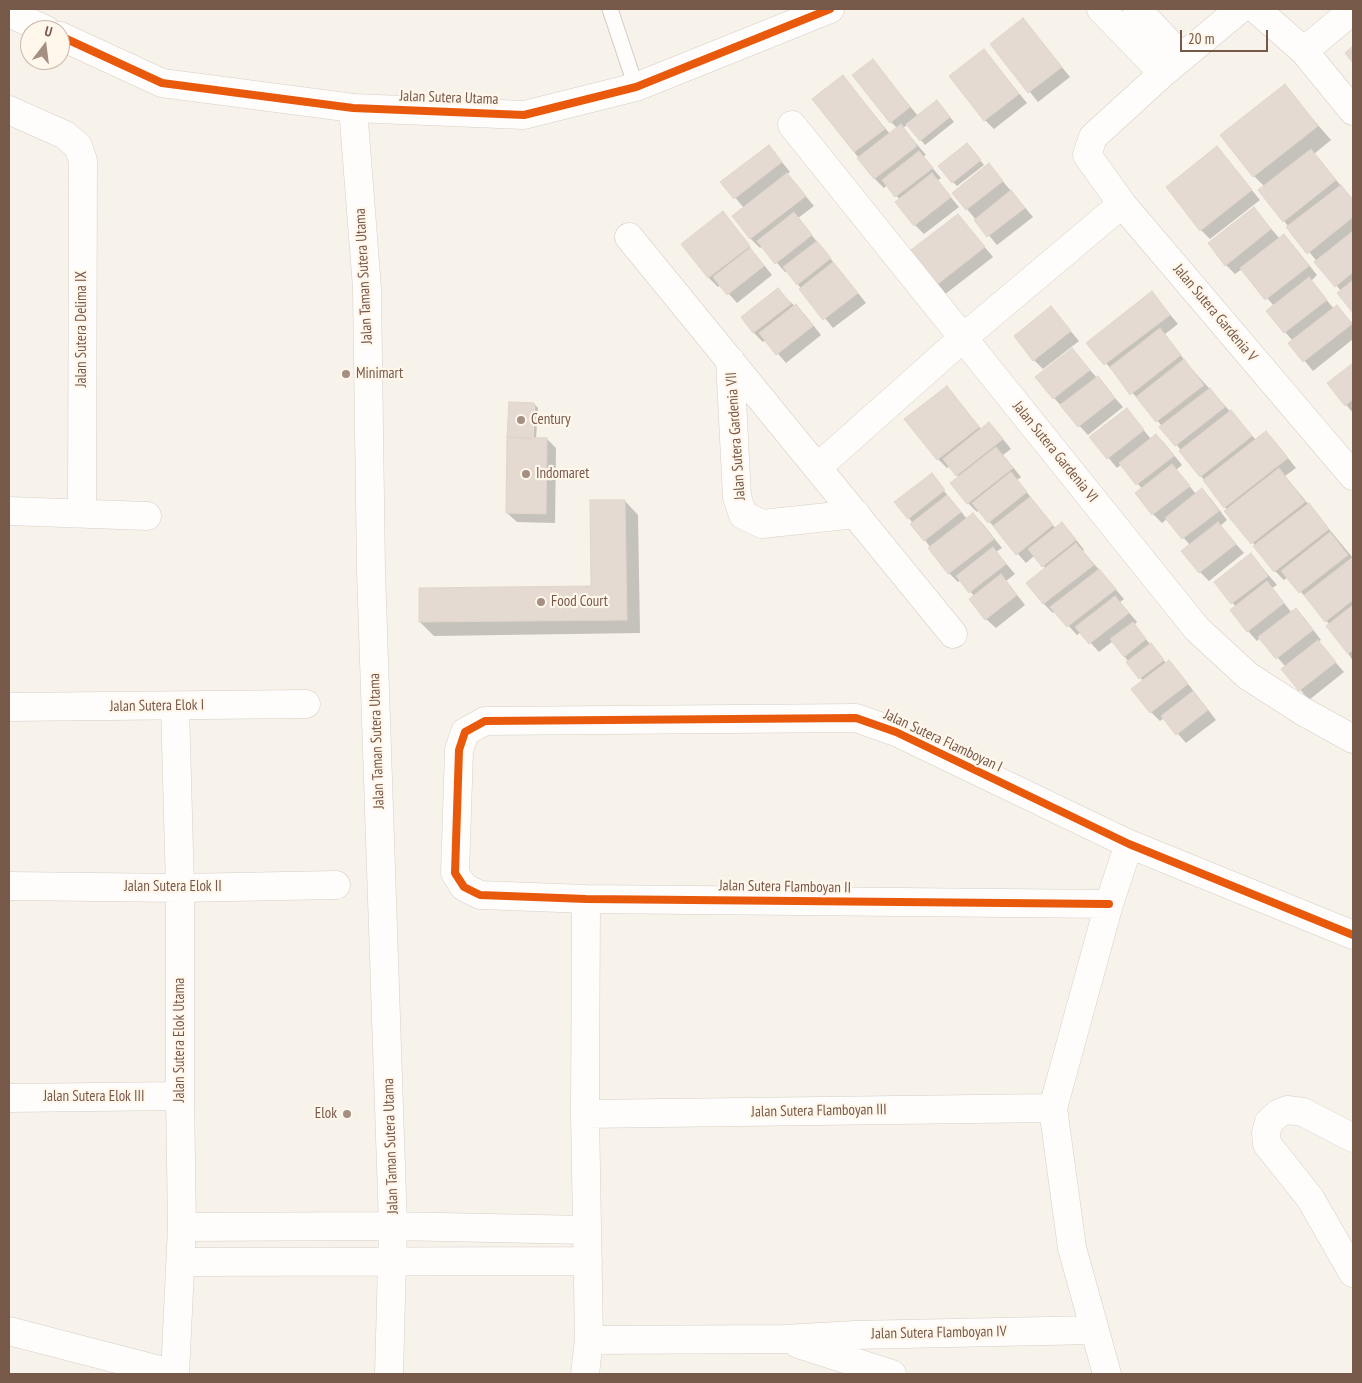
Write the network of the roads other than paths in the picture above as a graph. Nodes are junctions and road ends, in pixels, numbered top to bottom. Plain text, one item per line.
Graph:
1 (610, 9) edge
2 (830, 9) edge
3 (1101, 9) edge
4 (1137, 9) edge
5 (1240, 9) edge
6 (1256, 9) edge
7 (1353, 10) edge
8 (9, 13) edge
9 (24, 20) edge
10 (70, 41) edge
11 (1304, 51) junction
12 (1172, 65) junction
13 (636, 87) junction
14 (353, 108) junction
15 (9, 110) edge
16 (1353, 111) edge
17 (792, 125) dead end
18 (1122, 204) junction
19 (629, 237) dead end
20 (963, 338) junction
21 (730, 360) junction
22 (818, 467) junction
23 (1353, 476) edge
24 (9, 511) edge
25 (82, 512) junction
26 (856, 514) junction
27 (147, 516) dead end
28 (953, 634) dead end
29 (306, 704) dead end
30 (175, 706) junction
31 (9, 708) edge
32 (1353, 739) edge
33 (1129, 844) junction
34 (336, 885) dead end
35 (9, 886) edge
36 (464, 887) joint
37 (180, 888) junction
38 (586, 899) junction
39 (1109, 904) junction
40 (1353, 935) edge
41 (180, 1096) junction
42 (9, 1098) edge
43 (1053, 1108) junction
44 (585, 1114) junction
45 (1353, 1138) edge
46 (393, 1226) junction
47 (182, 1227) junction
48 (586, 1230) junction
49 (588, 1261) junction
50 (181, 1262) junction
51 (391, 1263) junction
52 (1353, 1273) edge
53 (1094, 1330) junction
54 (9, 1331) edge
55 (785, 1339) junction
56 (589, 1340) junction
57 (175, 1374) edge
58 (389, 1374) edge
59 (585, 1374) edge
60 (892, 1374) edge
61 (1107, 1374) edge

1 - 13 lane
2 - 13 street, Jalan Sutera Utama
3 - 12 street
4 - 12 street
5 - 12 street
6 - 11 street
7 - 11 street
8 - 9 street
10 - 14 street, Jalan Sutera Utama
11 - 16 street
12 - 18 street, Jalan Sutera Gardenia V
13 - 14 street, Jalan Sutera Utama
14 - 46 street, Jalan Taman Sutera Utama
15 - 25 street, Jalan Sutera Delima IX
17 - 20 street, Jalan Sutera Gardenia VI
18 - 20 street
18 - 23 street, Jalan Sutera Gardenia V
19 - 21 street, Jalan Sutera Gardenia VII
20 - 22 street
20 - 32 street, Jalan Sutera Gardenia VI
21 - 22 street, Jalan Sutera Gardenia VII
21 - 26 street, Jalan Sutera Gardenia VII
22 - 26 street, Jalan Sutera Gardenia VII
24 - 25 street
25 - 27 street
26 - 28 street, Jalan Sutera Gardenia VII
29 - 30 street, Jalan Sutera Elok I
30 - 31 street, Jalan Sutera Elok I
30 - 37 street, Jalan Sutera Elok Utama
33 - 36 street, Jalan Sutera Flamboyan I
33 - 39 street
33 - 40 street, Jalan Sutera Flamboyan I
34 - 37 street, Jalan Sutera Elok II
35 - 37 street, Jalan Sutera Elok II
36 - 38 street, Jalan Sutera Flamboyan II
37 - 41 street, Jalan Sutera Elok Utama
38 - 39 street, Jalan Sutera Flamboyan II
38 - 44 street
39 - 43 street
41 - 42 street, Jalan Sutera Elok III
41 - 47 street, Jalan Sutera Elok Utama
43 - 44 street, Jalan Sutera Flamboyan III
43 - 53 street
44 - 48 street
45 - 52 street
46 - 47 street
46 - 48 street
46 - 51 street, Jalan Taman Sutera Utama
47 - 50 street, Jalan Sutera Elok Utama
48 - 49 street
49 - 51 street
49 - 56 street
50 - 51 street
50 - 57 street, Jalan Sutera Elok Utama
51 - 58 street, Jalan Taman Sutera Utama
53 - 55 street, Jalan Sutera Flamboyan IV
53 - 61 street
54 - 57 street
55 - 56 street, Jalan Sutera Flamboyan IV
55 - 60 street, Jalan Sutera Flamboyan IV
56 - 59 street

